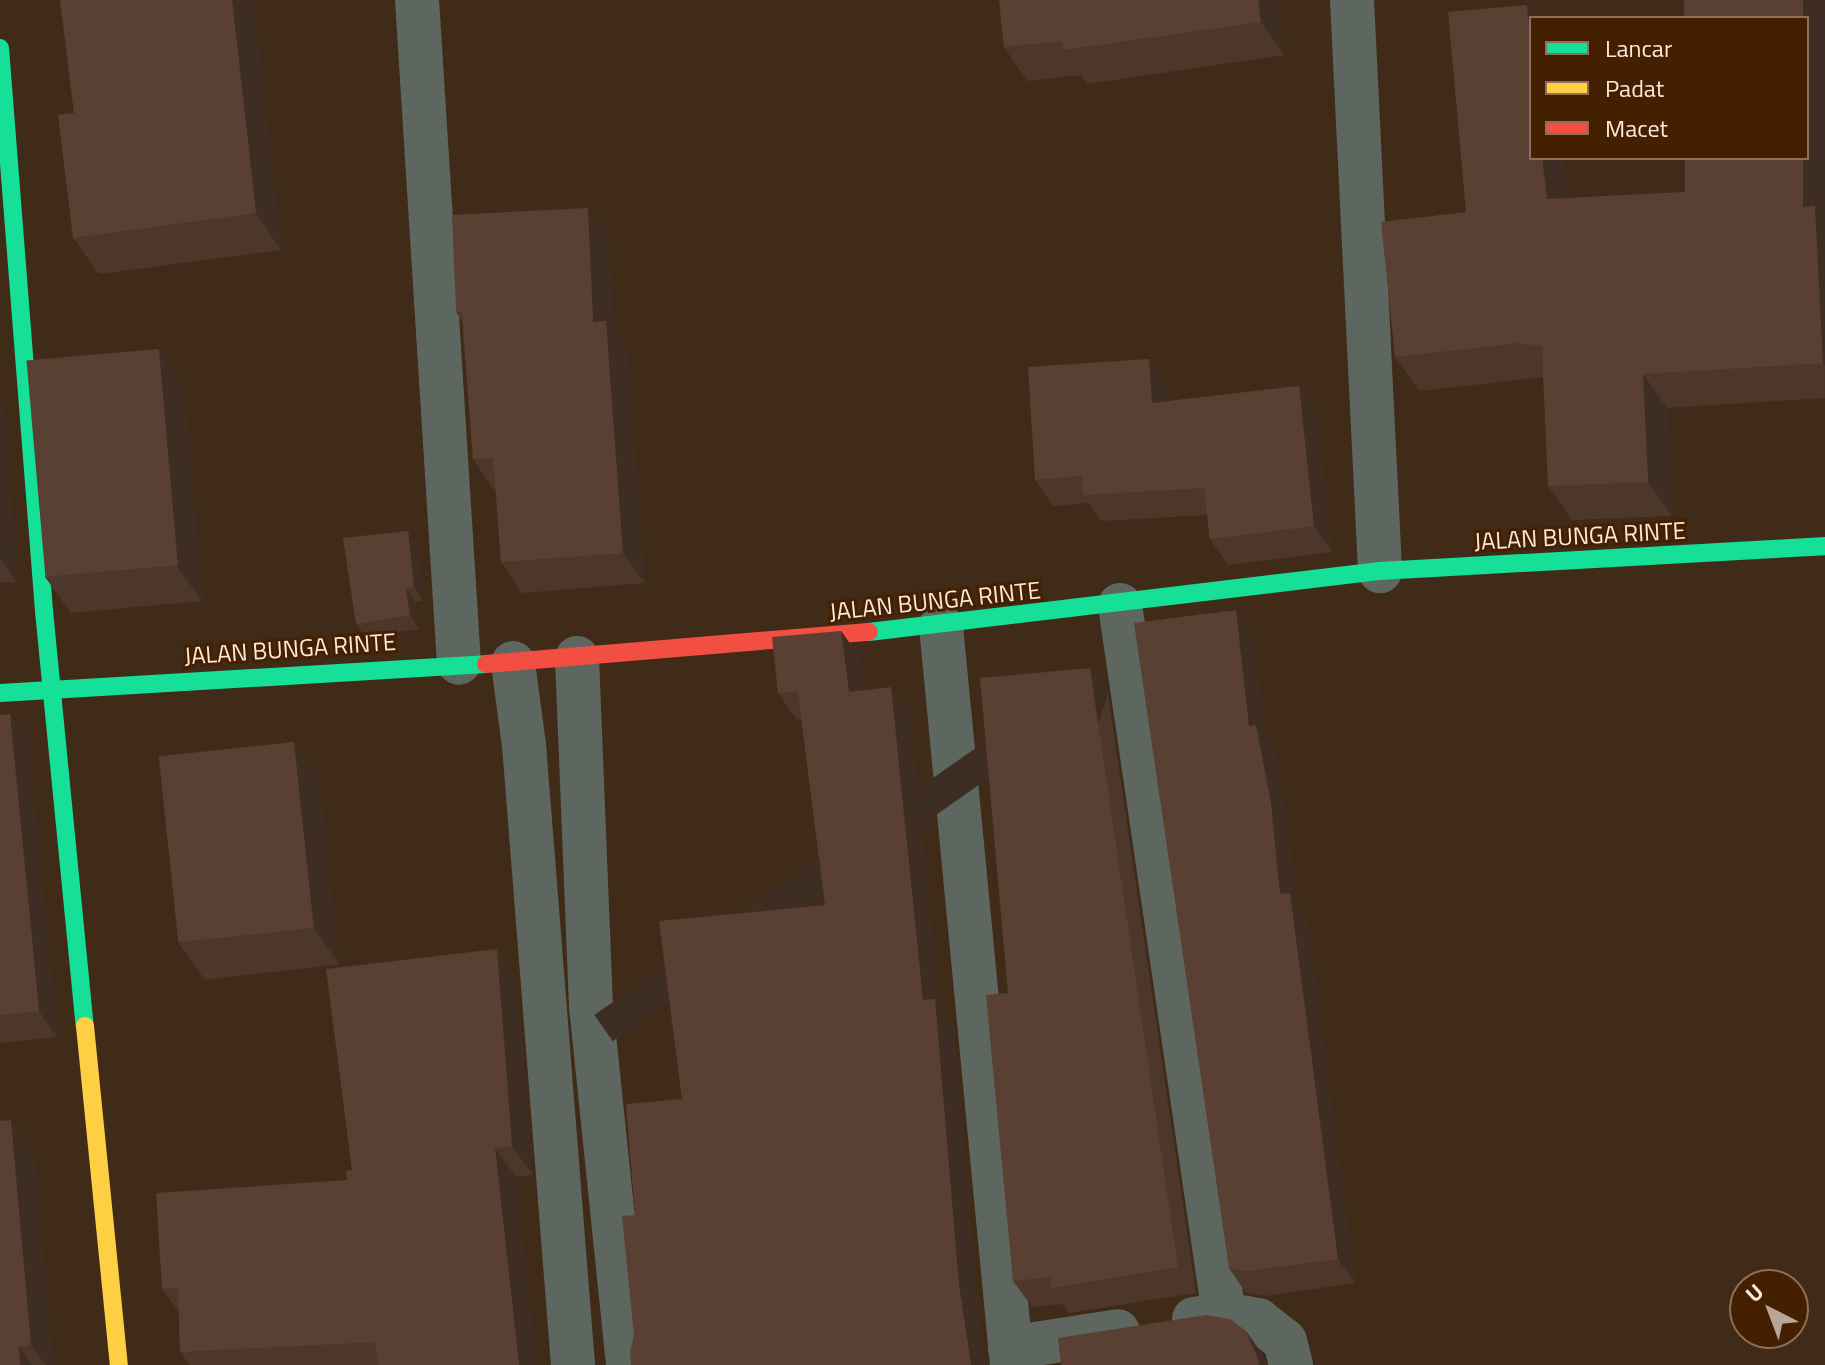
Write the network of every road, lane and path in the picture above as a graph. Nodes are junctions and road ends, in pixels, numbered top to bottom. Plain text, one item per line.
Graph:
1 (417, 0) edge
2 (1352, 0) edge
3 (0, 48) edge
4 (1825, 546) edge
5 (1380, 571) junction
6 (1120, 605) junction
7 (941, 626) junction
8 (577, 658) junction
9 (459, 663) junction
10 (513, 663) junction
11 (52, 688) junction
12 (0, 693) edge
13 (1224, 1314) junction
14 (1011, 1357) edge
15 (119, 1365) edge
16 (573, 1365) edge
17 (628, 1365) edge
18 (1291, 1365) edge

1 - 9 street
2 - 5 street
3 - 11 street
4 - 5 street, JALAN BUNGA RINTE
5 - 6 street, JALAN BUNGA RINTE
6 - 7 street, JALAN BUNGA RINTE
6 - 13 street
7 - 8 street, JALAN BUNGA RINTE
7 - 14 street
8 - 10 street, JALAN BUNGA RINTE
8 - 17 street
9 - 10 street, JALAN BUNGA RINTE
9 - 11 street, JALAN BUNGA RINTE
10 - 16 street
11 - 12 street, JALAN BUNGA RINTE
11 - 15 street
13 - 14 street
13 - 18 street

